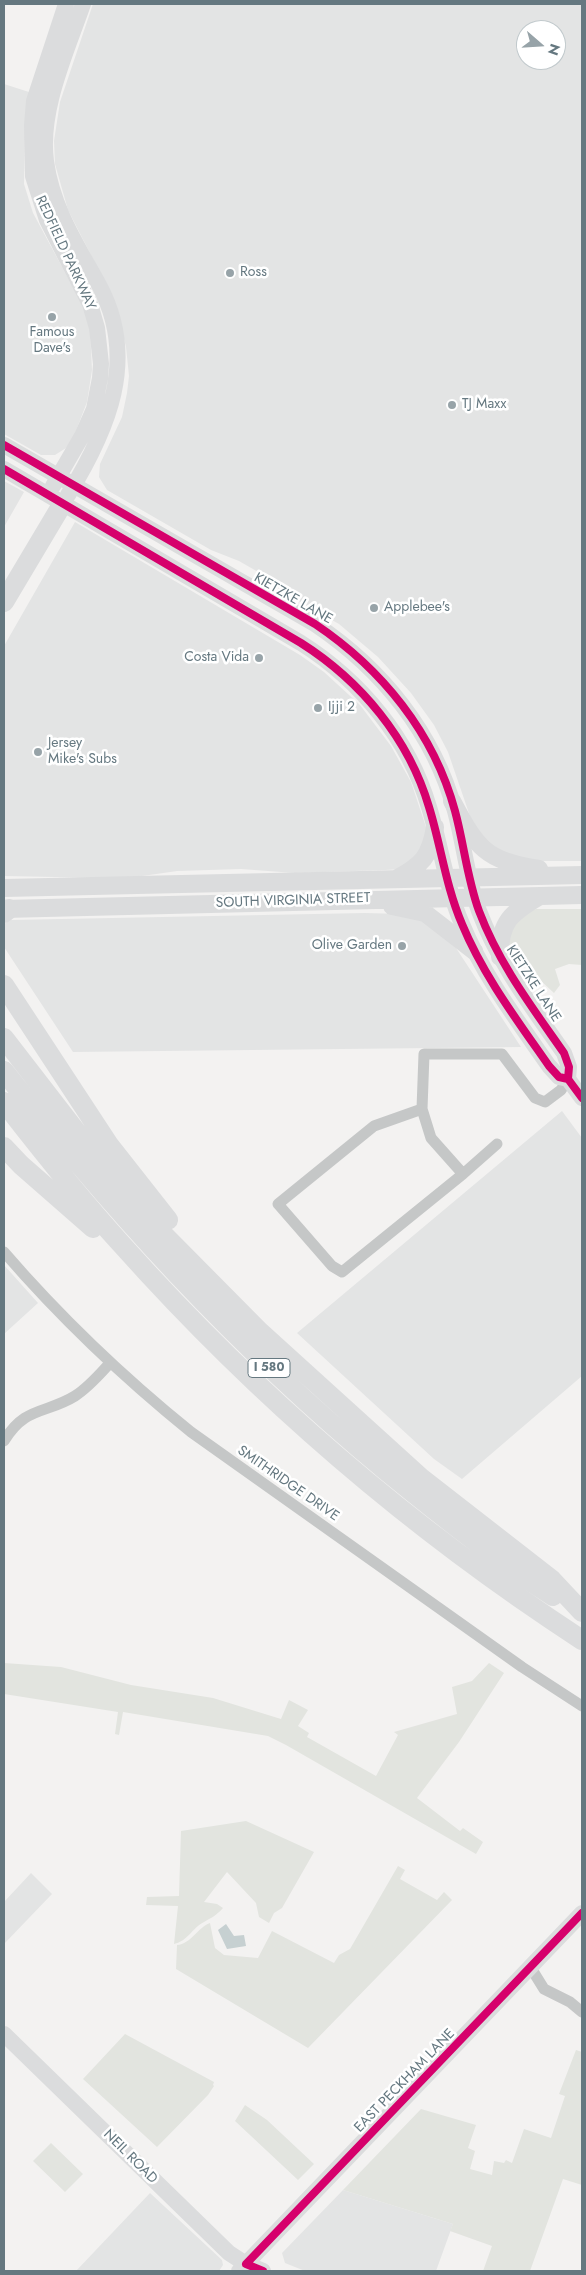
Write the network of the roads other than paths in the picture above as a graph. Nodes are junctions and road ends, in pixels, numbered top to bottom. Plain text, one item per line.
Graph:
1 (66, 4) edge
2 (83, 4) edge
3 (4, 445) edge
4 (4, 469) edge
5 (58, 476) junction
6 (74, 486) junction
7 (55, 499) junction
8 (4, 602) edge
9 (452, 801) junction
10 (435, 827) junction
11 (582, 875) edge
12 (448, 879) junction
13 (469, 879) junction
14 (395, 880) junction
15 (158, 885) junction
16 (4, 888) edge
17 (582, 894) edge
18 (542, 895) junction
19 (452, 896) junction
20 (474, 896) junction
21 (352, 900) junction
22 (158, 905) junction
23 (5, 910) edge
24 (474, 951) junction
25 (500, 957) junction
26 (4, 985) edge
27 (4, 1038) edge
28 (4, 1071) edge
29 (568, 1080) junction
30 (582, 1098) edge
31 (4, 1102) edge
32 (422, 1109) junction
33 (497, 1144) dead end
34 (4, 1147) edge
35 (462, 1174) junction
36 (4, 1252) edge
37 (157, 1283) junction
38 (110, 1363) junction
39 (318, 1386) junction
40 (4, 1441) edge
41 (582, 1614) edge
42 (582, 1640) edge
43 (582, 1706) edge
44 (582, 1913) edge
45 (530, 1968) junction
46 (582, 2012) edge
47 (4, 2034) edge
48 (242, 2268) edge
49 (263, 2271) edge

1 - 5 street, REDFIELD PARKWAY
2 - 6 street, REDFIELD PARKWAY
3 - 5 street, KIETZKE LANE
4 - 7 street
5 - 6 street, KIETZKE LANE
5 - 7 street, REDFIELD PARKWAY
6 - 7 street, REDFIELD PARKWAY
6 - 9 street, KIETZKE LANE
7 - 8 highway
7 - 10 street
9 - 11 main road
9 - 13 street, KIETZKE LANE
10 - 12 street
10 - 14 main road
11 - 13 main road, SOUTH VIRGINIA STREET
12 - 13 main road, SOUTH VIRGINIA STREET
12 - 14 main road, SOUTH VIRGINIA STREET
12 - 19 street
13 - 20 street, KIETZKE LANE
14 - 15 main road, SOUTH VIRGINIA STREET
15 - 16 main road, SOUTH VIRGINIA STREET
15 - 22 main road
17 - 18 main road, SOUTH VIRGINIA STREET
18 - 20 main road, SOUTH VIRGINIA STREET
18 - 25 main road
19 - 20 main road, SOUTH VIRGINIA STREET
19 - 21 main road, SOUTH VIRGINIA STREET
19 - 24 street
20 - 25 street, KIETZKE LANE
21 - 22 main road, SOUTH VIRGINIA STREET
21 - 24 main road
22 - 23 main road, SOUTH VIRGINIA STREET
24 - 29 street
25 - 29 street, KIETZKE LANE
26 - 39 highway
27 - 39 highway
28 - 41 highway, I 580
29 - 30 street
29 - 32 street
31 - 37 highway, I 580
32 - 35 street
32 - 35 street
33 - 35 street
34 - 37 highway
36 - 38 street, SMITHRIDGE DRIVE
37 - 42 highway, I 580
38 - 40 street
38 - 43 street, SMITHRIDGE DRIVE
39 - 41 highway
44 - 45 street, EAST PECKHAM LANE
45 - 46 street
45 - 48 street, EAST PECKHAM LANE
47 - 48 street, NEIL ROAD
48 - 49 street, NEIL ROAD

